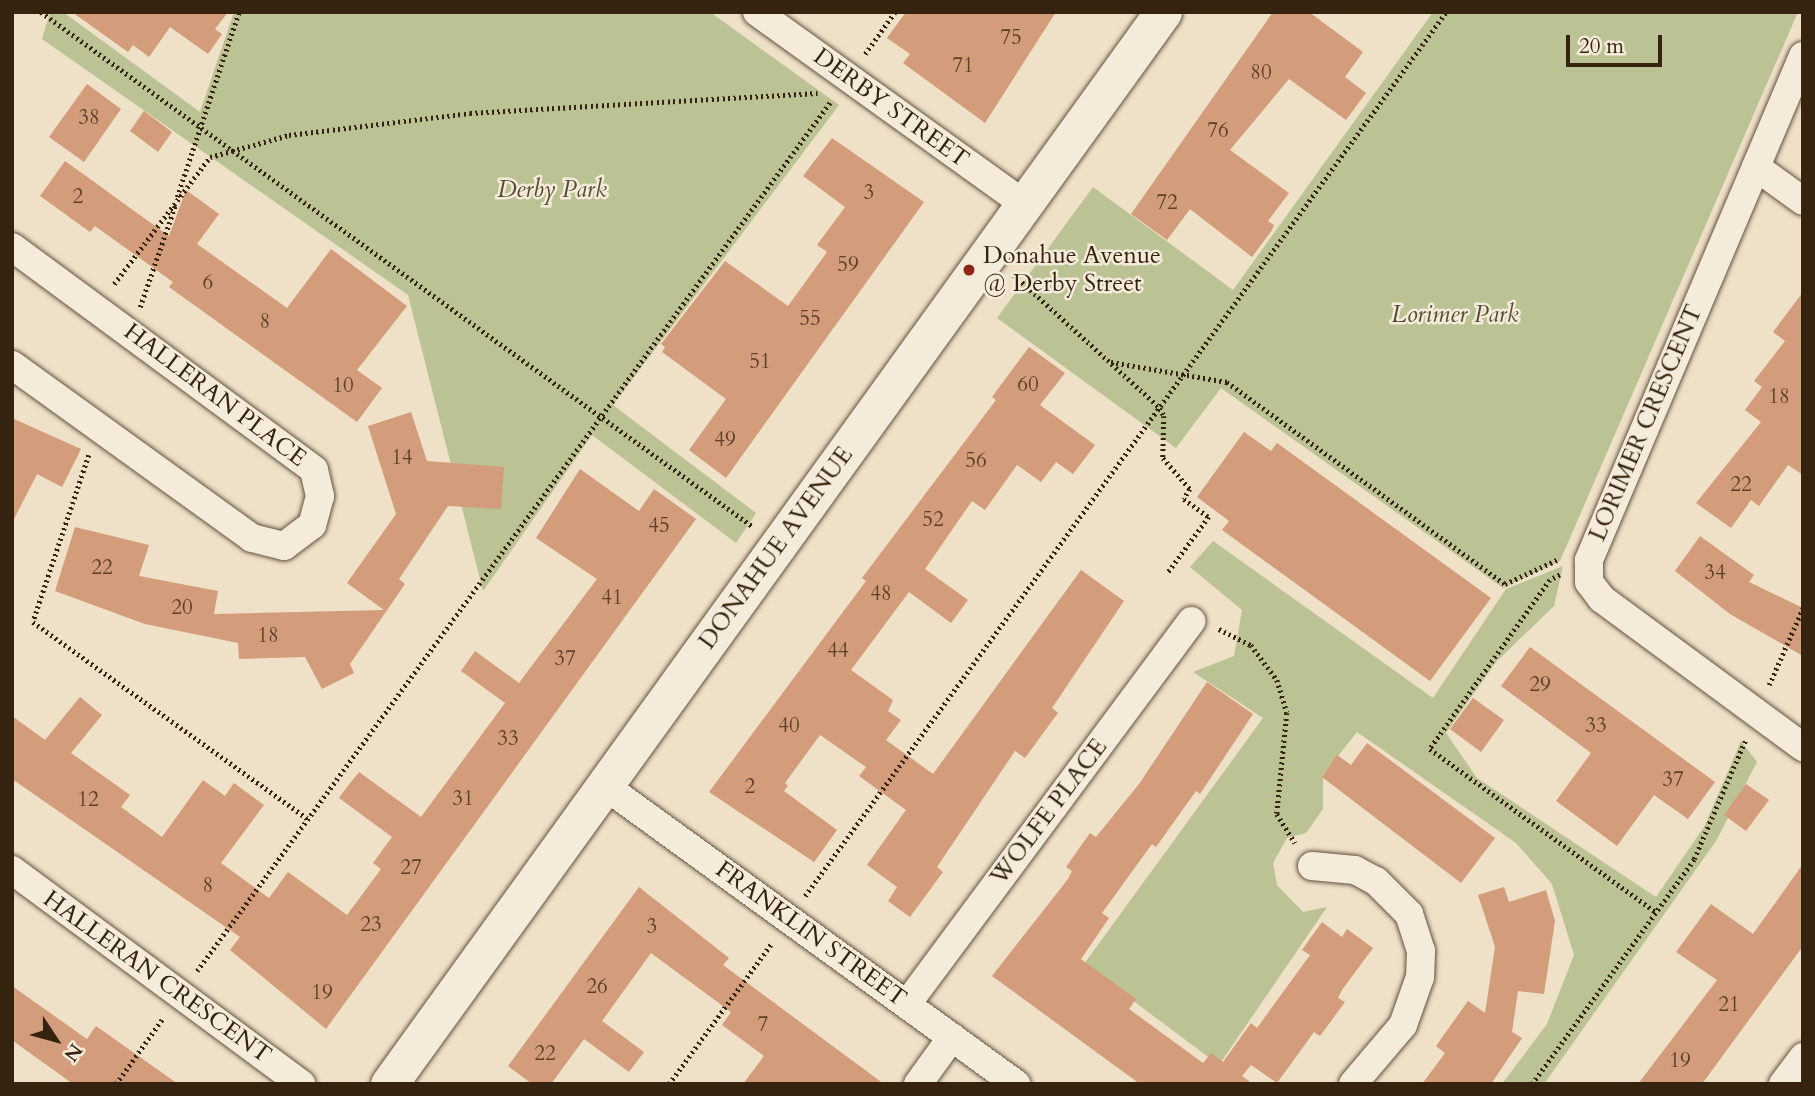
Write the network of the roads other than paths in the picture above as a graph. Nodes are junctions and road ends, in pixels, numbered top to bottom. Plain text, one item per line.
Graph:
1 (757, 12) edge
2 (1163, 12) edge
3 (1803, 56) edge
4 (1756, 167) junction
5 (1803, 201) edge
6 (1024, 204) junction
7 (12, 247) edge
8 (12, 365) edge
9 (1191, 621) road end
10 (1803, 747) edge
11 (605, 786) junction
12 (1312, 866) road end
13 (12, 870) edge
14 (907, 1004) junction
15 (952, 1037) junction
16 (1803, 1057) edge
17 (301, 1084) edge
18 (389, 1084) edge
19 (918, 1084) edge
20 (1016, 1084) edge
21 (1353, 1084) edge
22 (1783, 1084) edge

1 - 6 street, DERBY STREET
2 - 6 street, DONAHUE AVENUE
3 - 4 street, LORIMER CRESCENT
4 - 5 street
4 - 10 street, LORIMER CRESCENT
6 - 11 street, DONAHUE AVENUE
7 - 8 street, HALLERAN PLACE
9 - 14 street, WOLFE PLACE
11 - 14 street, FRANKLIN STREET
11 - 18 street, DONAHUE AVENUE
12 - 21 street
13 - 17 street, HALLERAN CRESCENT
14 - 15 street, FRANKLIN STREET
15 - 19 street
15 - 20 street, FRANKLIN STREET
16 - 22 street

